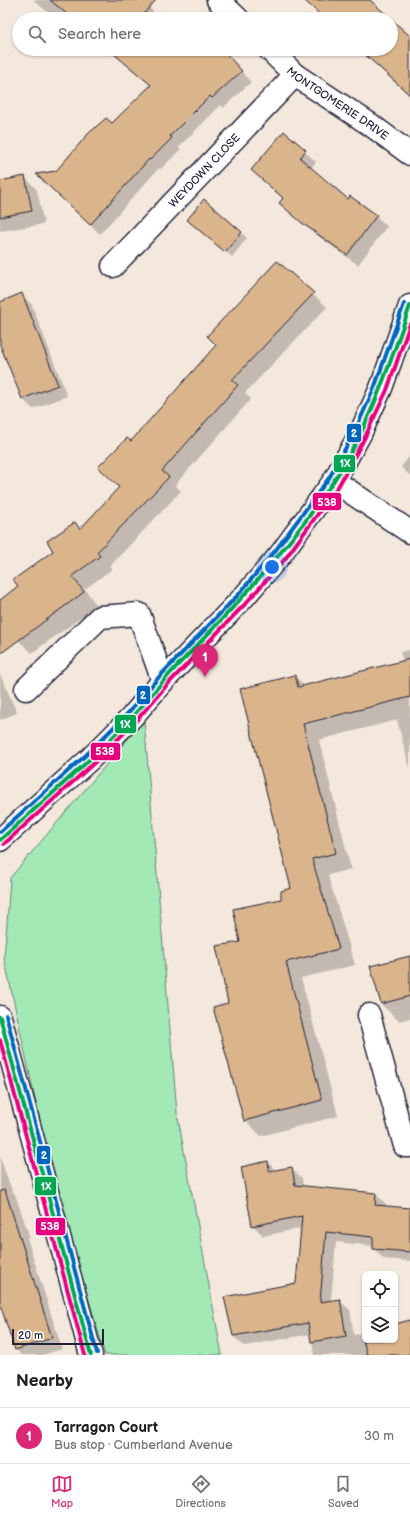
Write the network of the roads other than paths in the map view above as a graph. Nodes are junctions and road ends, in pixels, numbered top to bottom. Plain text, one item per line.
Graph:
1 (218, 0) edge
2 (231, 12) edge
3 (276, 56) edge
4 (295, 75) junction
5 (410, 154) edge
6 (113, 266) dead end
7 (410, 306) edge
8 (334, 481) junction
9 (410, 532) edge
10 (162, 681) junction
11 (26, 689) dead end
12 (0, 840) edge
13 (369, 1015) dead end
14 (0, 1016) edge
15 (407, 1146) edge
16 (91, 1355) edge

1 - 2 street
3 - 4 street, MONTGOMERIE DRIVE
4 - 5 street, MONTGOMERIE DRIVE
4 - 6 street, WEYDOWN CLOSE
7 - 8 street
8 - 9 street
8 - 10 street
10 - 11 street
10 - 12 street
13 - 15 street
14 - 16 street

